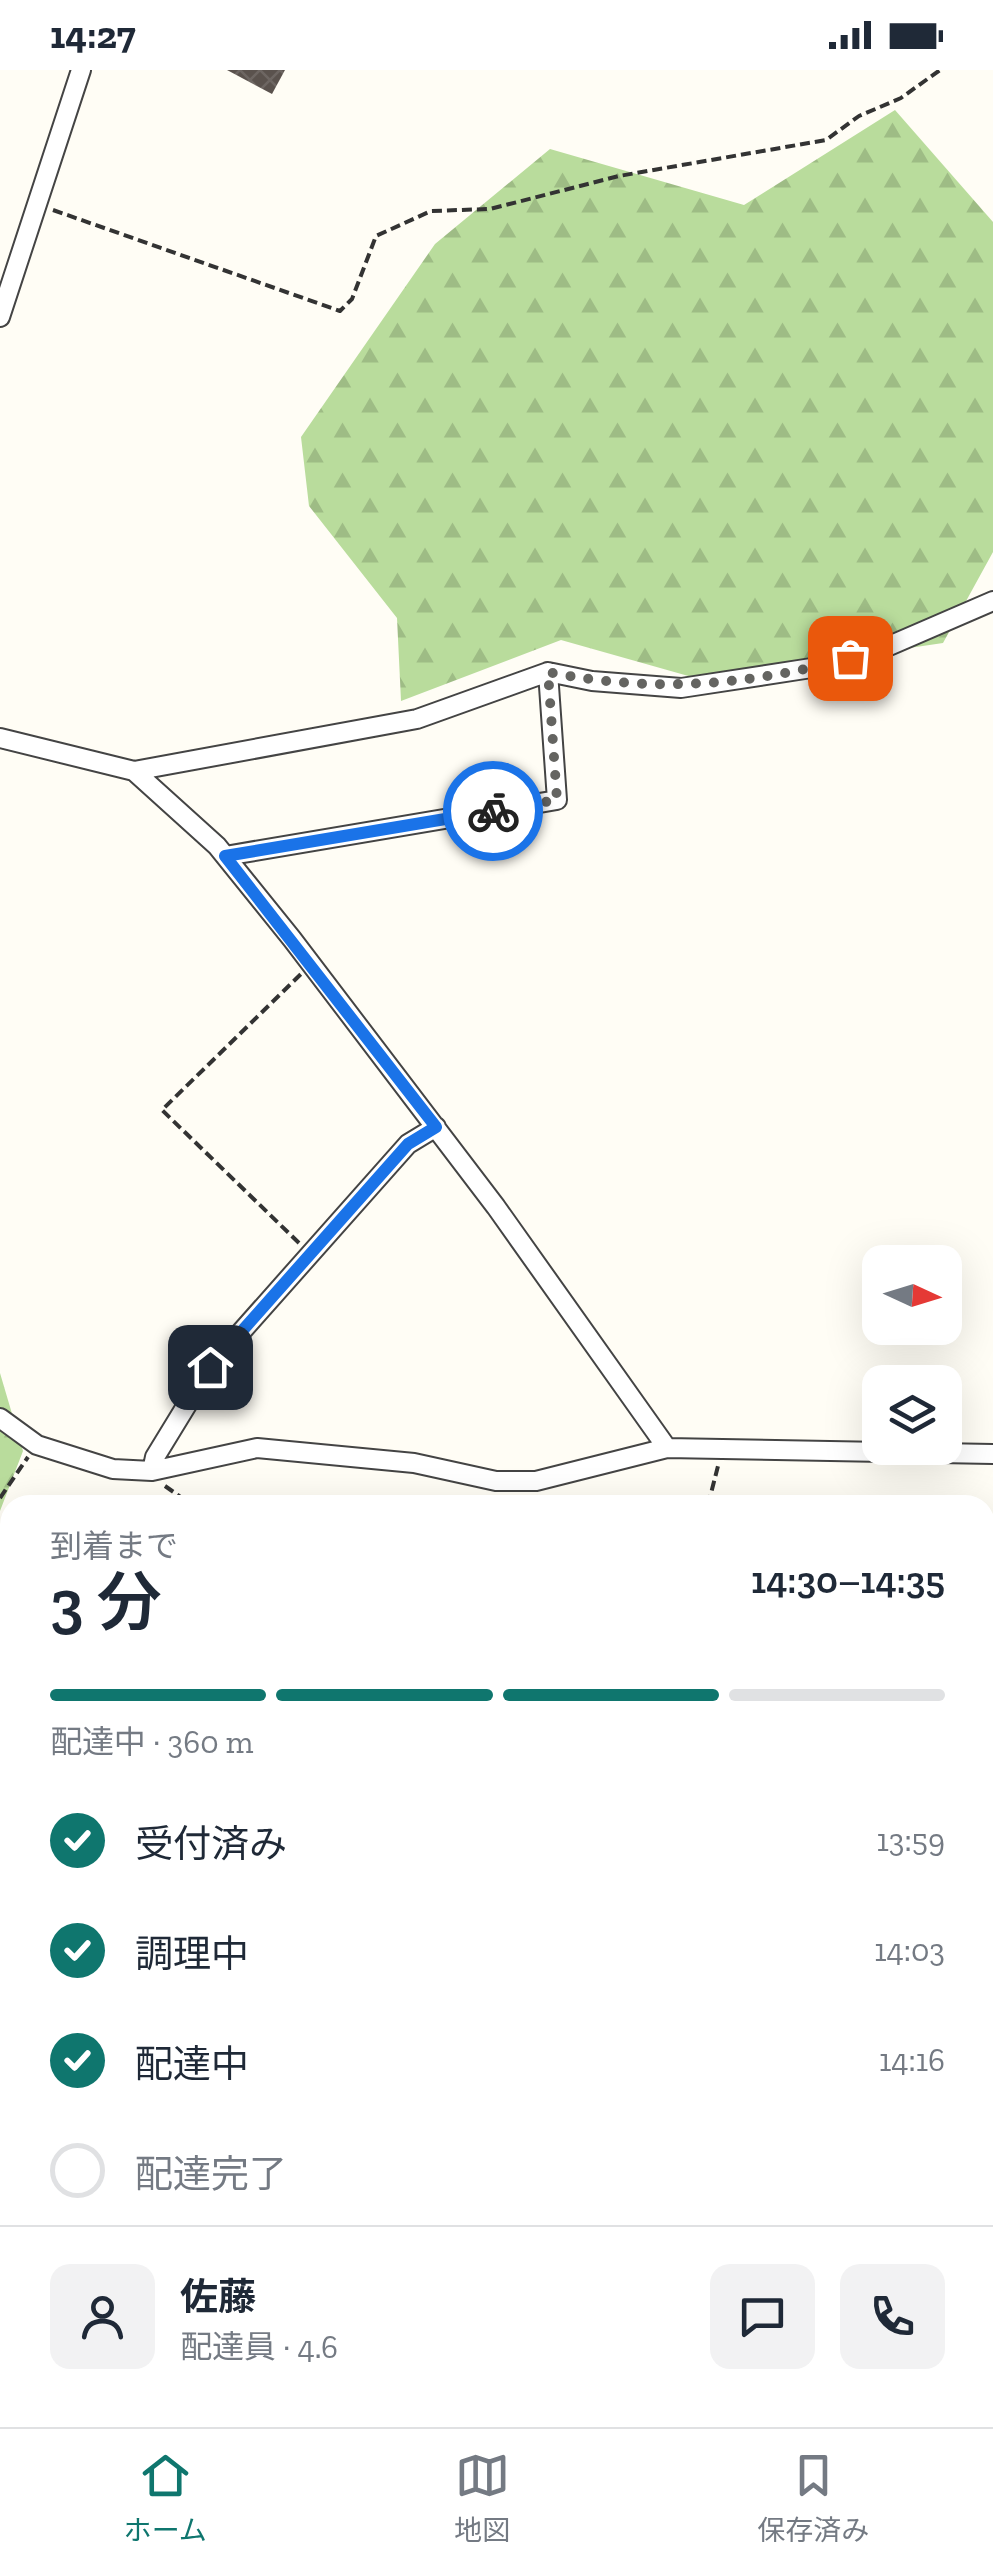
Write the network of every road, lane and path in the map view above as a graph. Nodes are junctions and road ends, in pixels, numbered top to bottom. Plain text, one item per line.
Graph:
1 (82, 70) edge
2 (940, 70) edge
3 (34, 203) junction
4 (0, 316) edge
5 (993, 602) edge
6 (548, 672) junction
7 (0, 738) edge
8 (134, 771) junction
9 (225, 856) junction
10 (312, 964) junction
11 (436, 1127) junction
12 (310, 1254) junction
13 (0, 1418) edge
14 (37, 1445) junction
15 (668, 1448) junction
16 (716, 1451) junction
17 (993, 1454) edge
18 (152, 1471) junction
19 (2, 1495) edge
20 (180, 1495) edge
21 (711, 1495) edge

1 - 3 street
2 - 3 path
3 - 4 street
5 - 6 street
6 - 8 street
6 - 9 street
7 - 8 street
8 - 9 street
9 - 10 street
10 - 11 street
10 - 12 path
11 - 12 street
11 - 15 street
12 - 18 street
13 - 14 street
14 - 18 street
14 - 19 path
15 - 16 street
15 - 18 street
16 - 17 street
16 - 21 path
18 - 20 path

